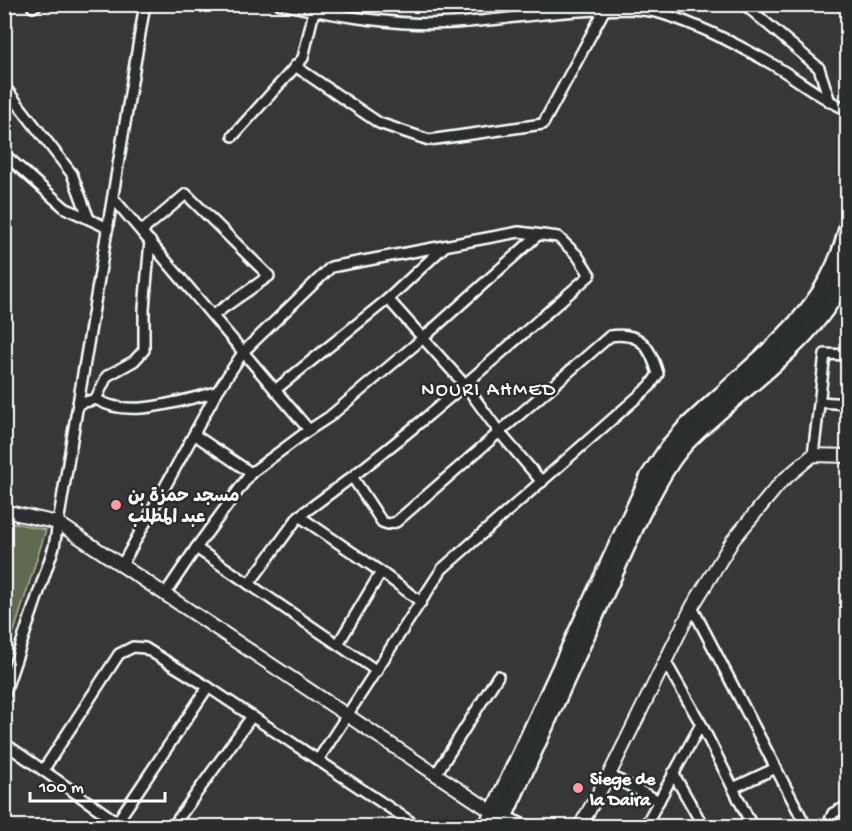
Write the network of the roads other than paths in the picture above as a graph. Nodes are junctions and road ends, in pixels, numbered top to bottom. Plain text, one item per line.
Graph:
1 (32, 4) edge
2 (38, 4) edge
3 (145, 4) edge
4 (280, 4) edge
5 (654, 4) edge
6 (744, 4) edge
7 (605, 9) junction
8 (314, 11) junction
9 (662, 14) junction
10 (295, 66) junction
11 (4, 86) edge
12 (830, 102) junction
13 (848, 110) edge
14 (233, 136) dead end
15 (4, 154) edge
16 (113, 198) junction
17 (89, 219) junction
18 (848, 224) edge
19 (108, 228) junction
20 (142, 231) junction
21 (538, 235) junction
22 (150, 241) junction
23 (447, 245) junction
24 (848, 267) edge
25 (388, 299) junction
26 (213, 315) junction
27 (422, 339) junction
28 (244, 351) junction
29 (848, 355) edge
30 (465, 385) junction
31 (275, 390) junction
32 (217, 392) junction
33 (96, 399) junction
34 (820, 402) junction
35 (78, 404) junction
36 (848, 404) edge
37 (309, 430) junction
38 (500, 433) junction
39 (195, 435) junction
40 (813, 455) junction
41 (848, 456) edge
42 (251, 473) junction
43 (353, 478) junction
44 (542, 482) junction
45 (4, 511) edge
46 (300, 516) junction
47 (58, 523) junction
48 (196, 548) junction
49 (122, 565) junction
50 (381, 572) junction
51 (249, 584) junction
52 (165, 594) junction
53 (421, 602) junction
54 (692, 607) junction
55 (338, 644) junction
56 (665, 661) junction
57 (377, 671) junction
58 (498, 676) dead end
59 (208, 687) junction
60 (4, 695) edge
61 (252, 716) junction
62 (348, 716) junction
63 (700, 724) junction
64 (4, 743) edge
65 (318, 760) junction
66 (776, 768) junction
67 (44, 769) junction
68 (673, 773) junction
69 (436, 774) junction
70 (609, 775) junction
71 (733, 788) junction
72 (658, 801) junction
73 (848, 806) edge
74 (496, 820) edge
75 (120, 824) edge
76 (173, 826) edge
77 (417, 826) edge
78 (527, 826) edge
79 (580, 826) edge
80 (645, 826) edge
81 (702, 826) edge
82 (752, 826) edge
83 (806, 826) edge
84 (834, 826) edge

1 - 2 street
3 - 16 street
4 - 8 street
5 - 9 street
6 - 12 street
7 - 8 street
7 - 9 street
7 - 10 street
8 - 10 street
9 - 12 street
10 - 14 street
11 - 17 street
12 - 13 street
15 - 17 street
16 - 19 street
16 - 20 street
17 - 19 street
18 - 74 main road
19 - 35 street
20 - 22 street
20 - 26 street
21 - 23 street
21 - 27 street
21 - 30 street
22 - 26 street
22 - 33 street
23 - 25 street
23 - 28 street
24 - 74 main road
25 - 27 street
25 - 31 street
26 - 28 street
27 - 30 street
27 - 37 street
28 - 31 street
28 - 32 street
29 - 34 street
30 - 38 street
30 - 43 street
31 - 37 street
32 - 33 street
32 - 39 street
33 - 35 street
34 - 36 street
34 - 40 street
35 - 47 street
37 - 42 street
38 - 43 street
38 - 44 street
38 - 44 street
39 - 42 street
39 - 49 street
40 - 41 street
40 - 54 street
42 - 48 street
43 - 46 street
44 - 53 street
45 - 47 street
46 - 50 street
46 - 51 street
47 - 49 street
47 - 60 street
48 - 51 street
48 - 52 street
49 - 52 street
50 - 53 street
50 - 55 street
51 - 55 street
52 - 62 street
53 - 57 street
54 - 56 street
54 - 66 street
55 - 57 street
56 - 63 street
56 - 70 street
57 - 62 street
58 - 69 street
59 - 61 street
59 - 67 street
59 - 75 street
61 - 65 street
61 - 76 street
62 - 65 street
62 - 69 street
63 - 68 street
63 - 71 street
64 - 67 street
65 - 77 street
66 - 71 street
66 - 83 street
67 - 75 street
68 - 72 street
68 - 81 street
69 - 74 street
70 - 72 street
70 - 79 street
71 - 82 street
72 - 80 street
73 - 84 street
74 - 78 street

